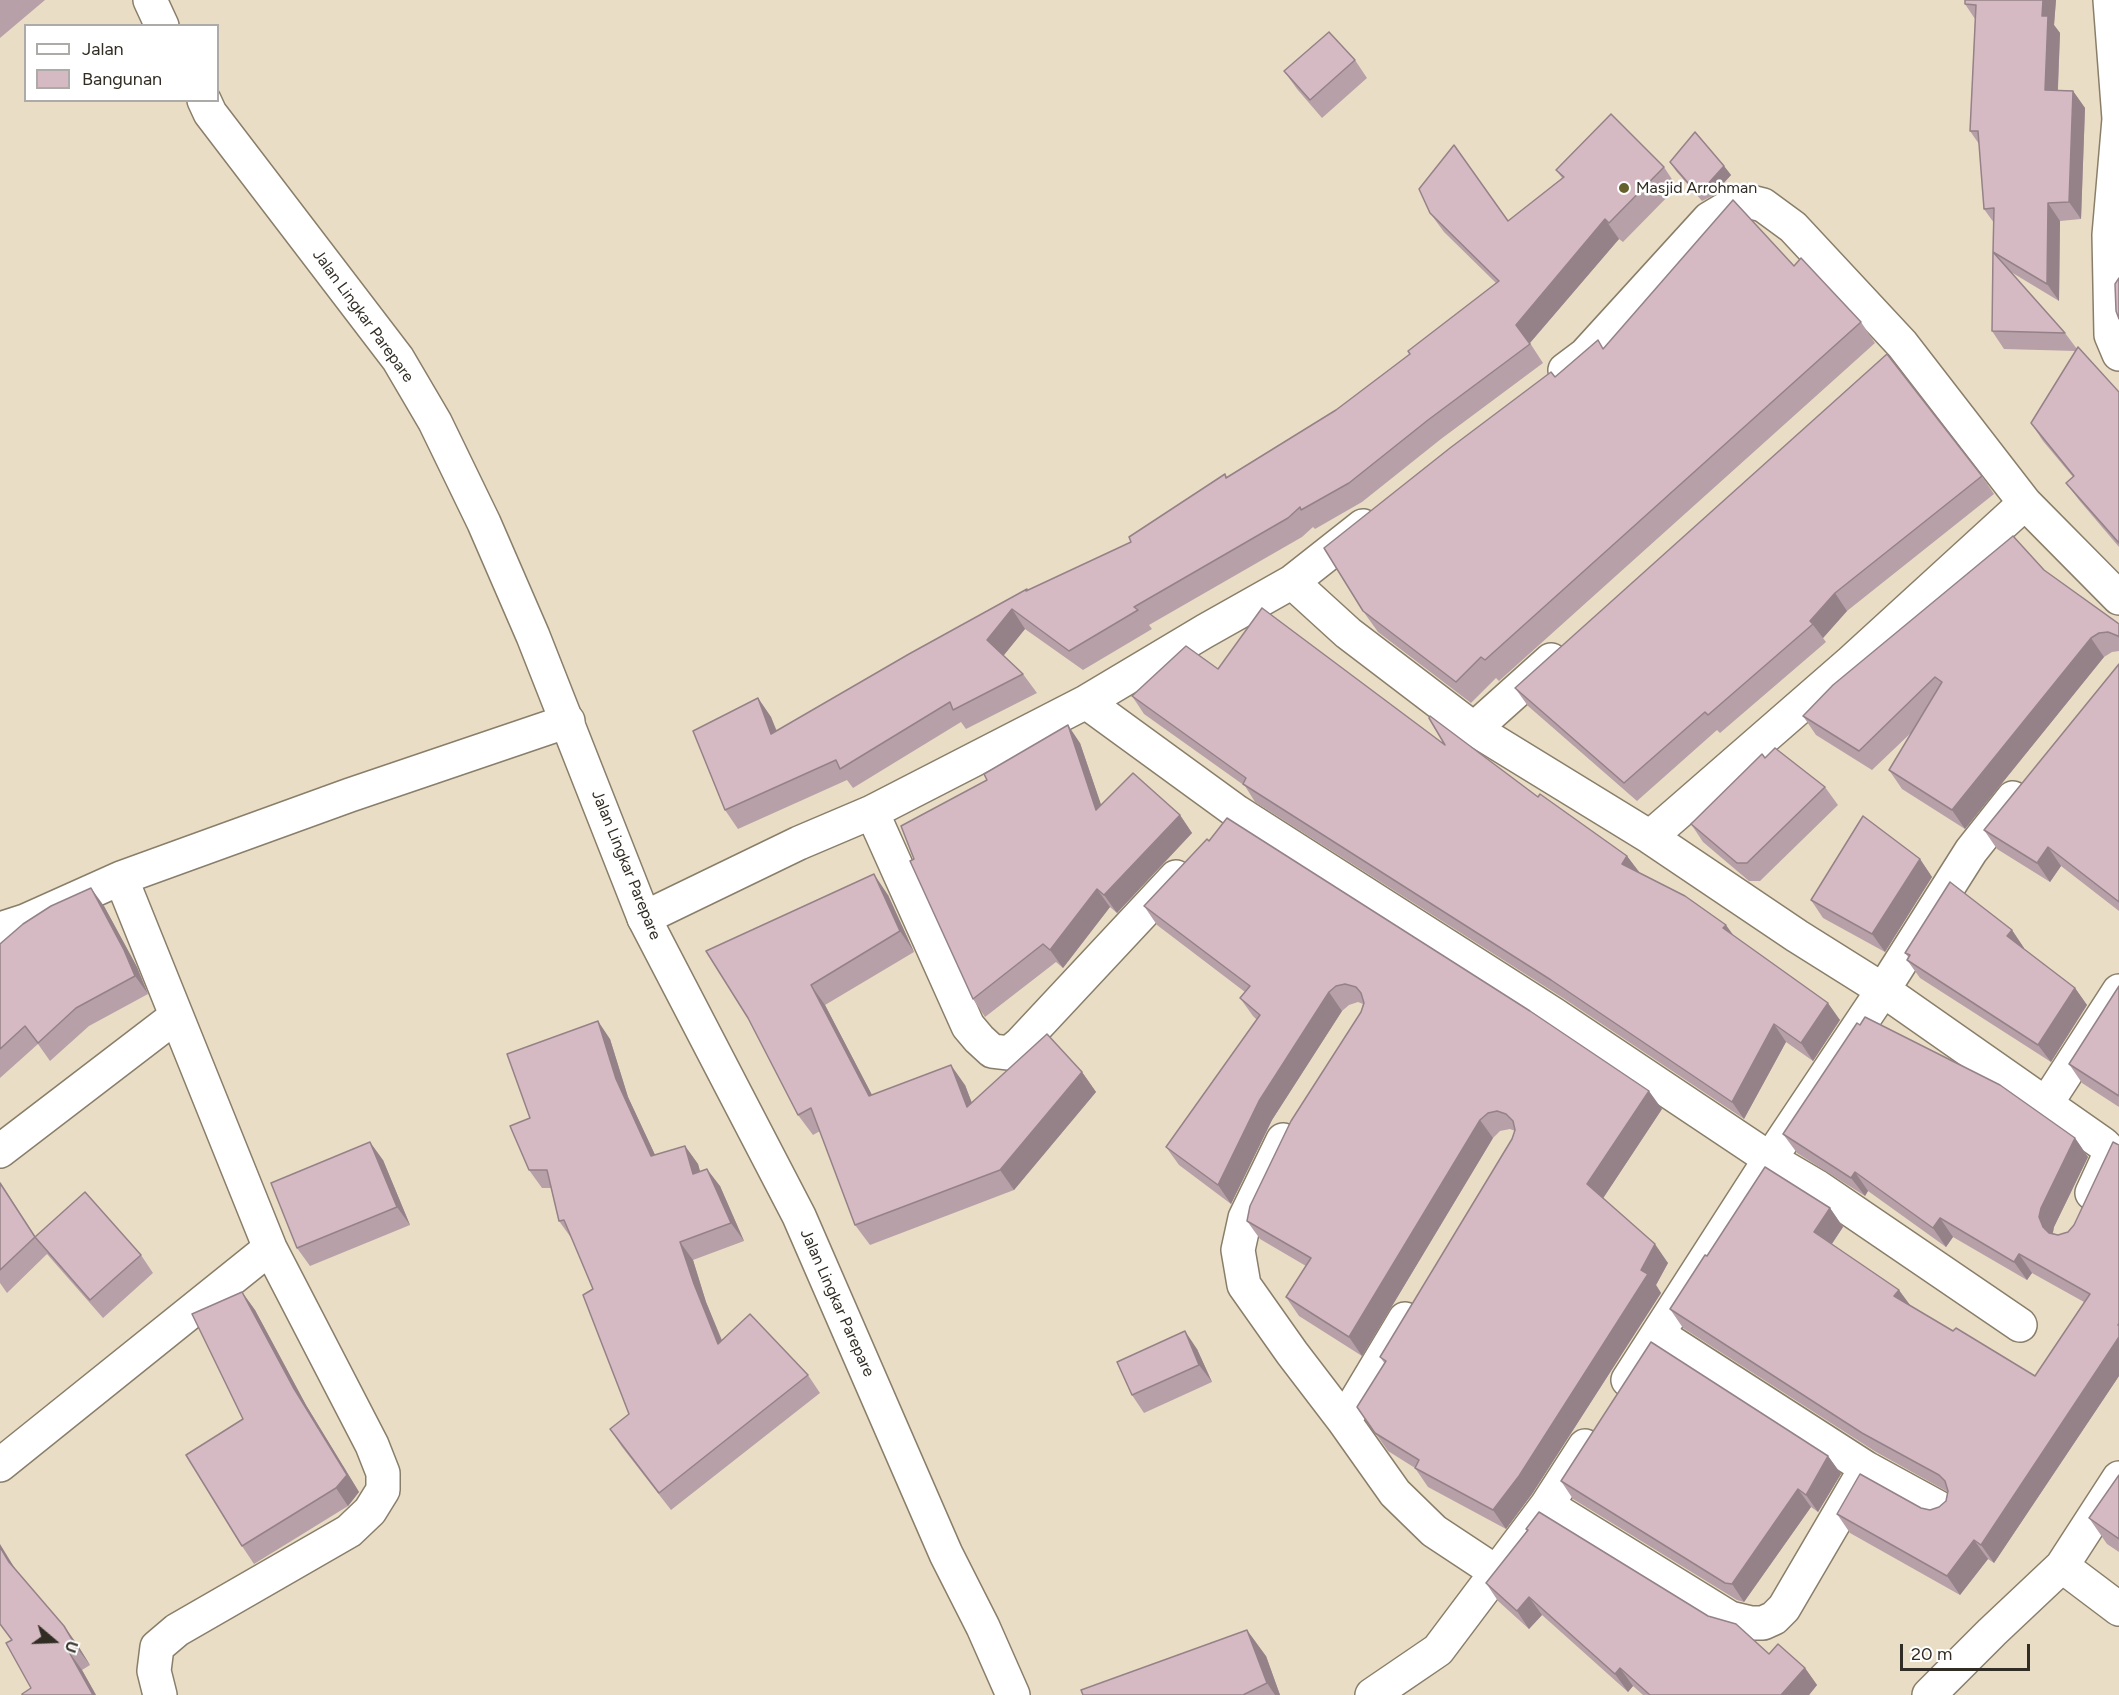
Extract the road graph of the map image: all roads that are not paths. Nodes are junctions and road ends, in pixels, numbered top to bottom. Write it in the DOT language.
graph roads {
  1 [pos="150,0"];
  2 [pos="2110,0"];
  3 [pos="161,24"];
  4 [pos="205,102"];
  5 [pos="1902,344"];
  6 [pos="2119,353"];
  7 [pos="1876,367"];
  8 [pos="1538,390"];
  9 [pos="2025,503"];
  10 [pos="1382,511"];
  11 [pos="1292,582"];
  12 [pos="2119,598"];
  13 [pos="1570,642"];
  14 [pos="1086,702"];
  15 [pos="568,721"];
  16 [pos="1474,729"];
  17 [pos="2029,779"];
  18 [pos="872,812"];
  19 [pos="1238,812"];
  20 [pos="1650,837"];
  21 [pos="121,878"];
  22 [pos="644,918"];
  23 [pos="0,929"];
  24 [pos="1883,990"];
  25 [pos="2119,992"];
  26 [pos="175,1017"];
  27 [pos="2046,1104"];
  28 [pos="1301,1110"];
  29 [pos="0,1152"];
  30 [pos="1770,1159"];
  31 [pos="2076,1224"];
  32 [pos="270,1248"];
  33 [pos="1423,1290"];
  34 [pos="2020,1325"];
  35 [pos="1658,1334"];
  36 [pos="1344,1421"];
  37 [pos="0,1465"];
  38 [pos="1866,1468"];
  39 [pos="2119,1478"];
  40 [pos="1547,1505"];
  41 [pos="1943,1510"];
  42 [pos="2062,1566"];
  43 [pos="1496,1572"];
  44 [pos="2119,1609"];
  45 [pos="160,1695"];
  46 [pos="1013,1695"];
  47 [pos="1372,1695"];
  48 [pos="1929,1695"];
  1 -- 3 [label="main road"];
  2 -- 6 [label="main road"];
  4 -- 15 [label="main road, Jalan Lingkar Parepare"];
  5 -- 7 [label="main road"];
  5 -- 8 [label="main road"];
  5 -- 9 [label="main road"];
  9 -- 12 [label="main road"];
  9 -- 20 [label="main road"];
  10 -- 11 [label="main road"];
  11 -- 14 [label="main road"];
  11 -- 16 [label="main road"];
  13 -- 16 [label="main road"];
  14 -- 18 [label="main road"];
  14 -- 19 [label="main road"];
  15 -- 21 [label="main road"];
  15 -- 22 [label="main road, Jalan Lingkar Parepare"];
  16 -- 20 [label="main road"];
  17 -- 24 [label="main road"];
  18 -- 19 [label="main road"];
  18 -- 22 [label="main road"];
  19 -- 30 [label="main road"];
  20 -- 24 [label="main road"];
  21 -- 23 [label="main road"];
  21 -- 26 [label="main road"];
  22 -- 46 [label="main road, Jalan Lingkar Parepare"];
  24 -- 27 [label="main road"];
  24 -- 30 [label="main road"];
  25 -- 27 [label="main road"];
  26 -- 29 [label="main road"];
  26 -- 32 [label="main road"];
  27 -- 31 [label="main road"];
  28 -- 36 [label="main road"];
  30 -- 34 [label="main road"];
  30 -- 35 [label="main road"];
  32 -- 37 [label="main road"];
  32 -- 45 [label="main road"];
  33 -- 36 [label="main road"];
  35 -- 38 [label="main road"];
  35 -- 40 [label="main road"];
  36 -- 43 [label="main road"];
  38 -- 40 [label="main road"];
  38 -- 41 [label="main road"];
  39 -- 42 [label="main road"];
  40 -- 43 [label="main road"];
  42 -- 44 [label="main road"];
  42 -- 48 [label="main road"];
  43 -- 47 [label="main road"];
}
